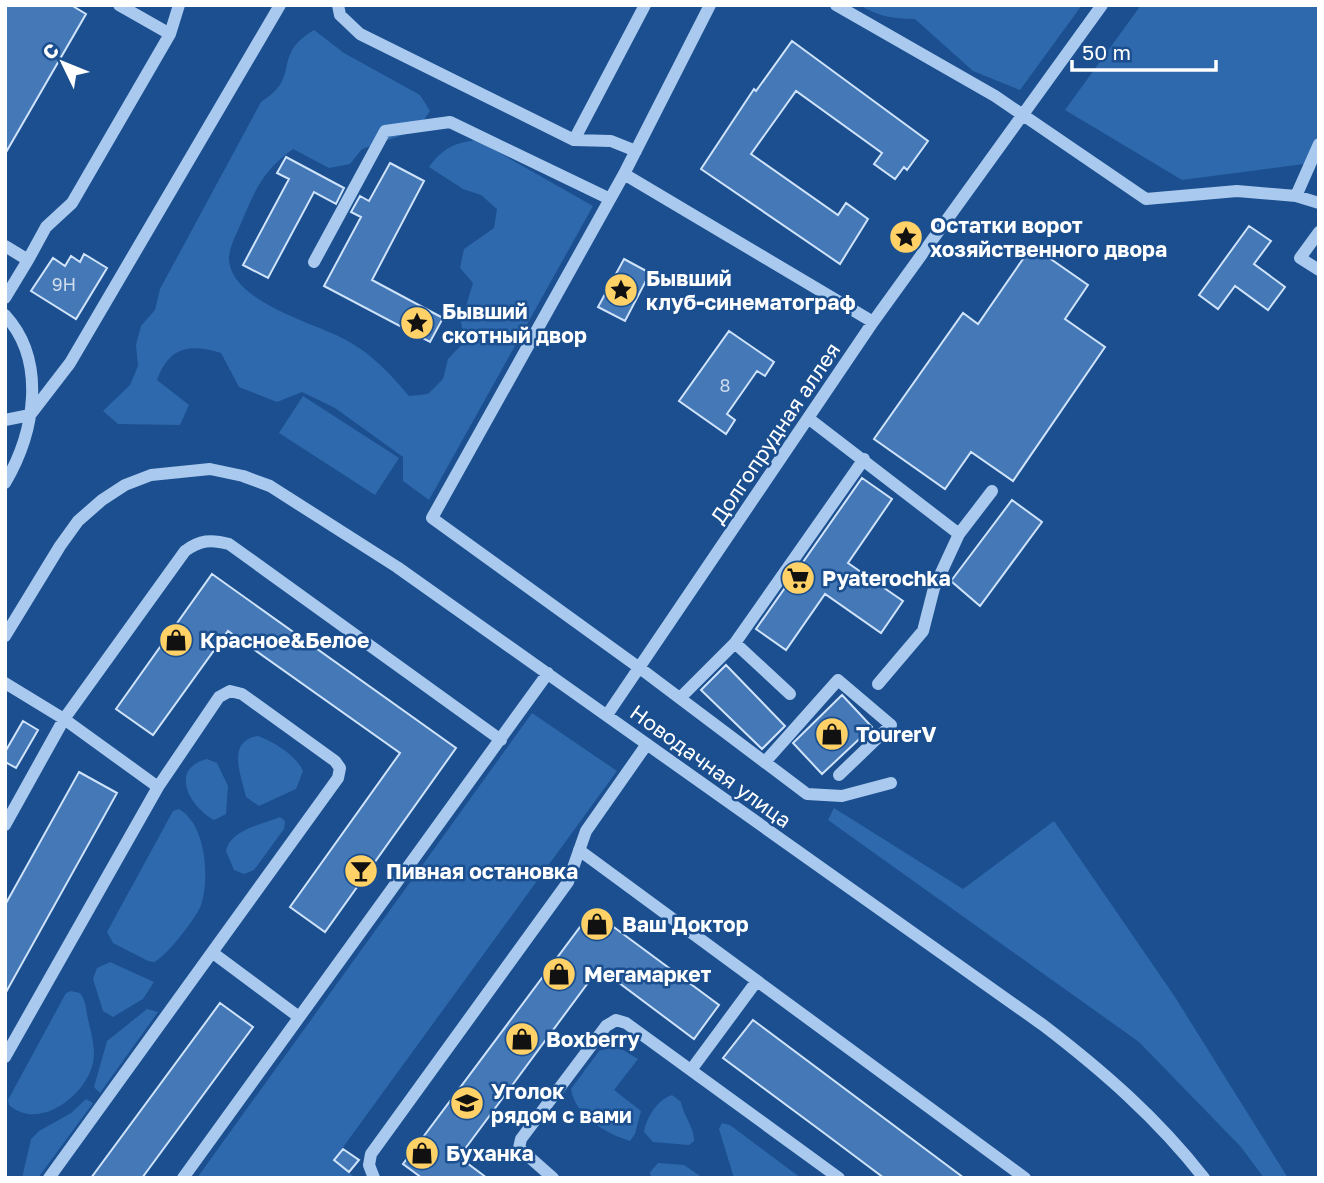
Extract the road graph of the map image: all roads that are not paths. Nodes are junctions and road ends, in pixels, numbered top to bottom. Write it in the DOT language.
graph roads {
  1 [pos="119,5"];
  2 [pos="179,5"];
  3 [pos="280,5"];
  4 [pos="338,5"];
  5 [pos="645,5"];
  6 [pos="710,5"];
  7 [pos="836,5"];
  8 [pos="1102,5"];
  9 [pos="170,34"];
  10 [pos="1021,114"];
  11 [pos="574,140"];
  12 [pos="1319,144"];
  13 [pos="636,151"];
  14 [pos="624,174"];
  15 [pos="1296,196"];
  16 [pos="610,199"];
  17 [pos="1319,203"];
  18 [pos="1319,232"];
  19 [pos="5,246"];
  20 [pos="28,260"];
  21 [pos="314,262"];
  22 [pos="1319,270"];
  23 [pos="5,298"];
  24 [pos="5,316"];
  25 [pos="873,322"];
  26 [pos="30,415"];
  27 [pos="808,418"];
  28 [pos="5,420"];
  29 [pos="864,459"];
  30 [pos="5,482"];
  31 [pos="992,491"];
  32 [pos="959,534"];
  33 [pos="5,636"];
  34 [pos="735,643"];
  35 [pos="641,669"];
  36 [pos="548,673"];
  37 [pos="5,683"];
  38 [pos="878,684"];
  39 [pos="790,694"];
  40 [pos="680,698"];
  41 [pos="607,715"];
  42 [pos="64,719"];
  43 [pos="500,740"];
  44 [pos="647,744"];
  45 [pos="765,762"];
  46 [pos="839,775"];
  47 [pos="891,783"];
  48 [pos="158,787"];
  49 [pos="5,824"];
  50 [pos="579,850"];
  51 [pos="213,953"];
  52 [pos="756,982"];
  53 [pos="299,1017"];
  54 [pos="5,1057"];
  55 [pos="691,1070"];
  56 [pos="49,1178"];
  57 [pos="183,1178"];
  58 [pos="374,1178"];
  59 [pos="553,1178"];
  60 [pos="839,1178"];
  61 [pos="1025,1178"];
  62 [pos="1204,1178"];
  1 -- 9 [label="street"];
  2 -- 9 [label="street"];
  3 -- 26 [label="street"];
  4 -- 11 [label="street"];
  5 -- 11 [label="street"];
  6 -- 13 [label="street"];
  7 -- 10 [label="street"];
  8 -- 10 [label="street, Долгопрудная аллея"];
  9 -- 20 [label="street"];
  10 -- 15 [label="street"];
  10 -- 25 [label="street, Долгопрудная аллея"];
  11 -- 13 [label="street"];
  12 -- 15 [label="street"];
  13 -- 14 [label="street"];
  14 -- 16 [label="street"];
  14 -- 25 [label="street"];
  15 -- 17 [label="street"];
  16 -- 21 [label="street"];
  16 -- 35 [label="street"];
  18 -- 22 [label="street"];
  19 -- 20 [label="street"];
  20 -- 23 [label="street"];
  24 -- 26 [label="street"];
  25 -- 27 [label="street, Долгопрудная аллея"];
  26 -- 28 [label="street"];
  26 -- 30 [label="street"];
  27 -- 29 [label="street"];
  27 -- 35 [label="street, Долгопрудная аллея"];
  29 -- 32 [label="street"];
  29 -- 34 [label="street"];
  31 -- 32 [label="street"];
  32 -- 38 [label="street"];
  33 -- 36 [label="street, Новодачная улица"];
  34 -- 39 [label="street"];
  34 -- 40 [label="street"];
  35 -- 40 [label="street"];
  35 -- 41 [label="street, Долгопрудная аллея"];
  36 -- 41 [label="street, Новодачная улица"];
  36 -- 43 [label="street"];
  37 -- 42 [label="street"];
  40 -- 45 [label="street"];
  41 -- 44 [label="street, Новодачная улица"];
  42 -- 43 [label="street"];
  42 -- 48 [label="street"];
  42 -- 49 [label="street"];
  43 -- 53 [label="street"];
  44 -- 50 [label="street"];
  44 -- 62 [label="street, Новодачная улица"];
  45 -- 46 [label="street"];
  45 -- 47 [label="street"];
  48 -- 51 [label="street"];
  48 -- 54 [label="street"];
  50 -- 52 [label="street"];
  50 -- 58 [label="street"];
  51 -- 53 [label="street"];
  51 -- 56 [label="street"];
  52 -- 55 [label="street"];
  52 -- 61 [label="street"];
  53 -- 57 [label="street"];
  55 -- 59 [label="street"];
  55 -- 60 [label="street"];
}
